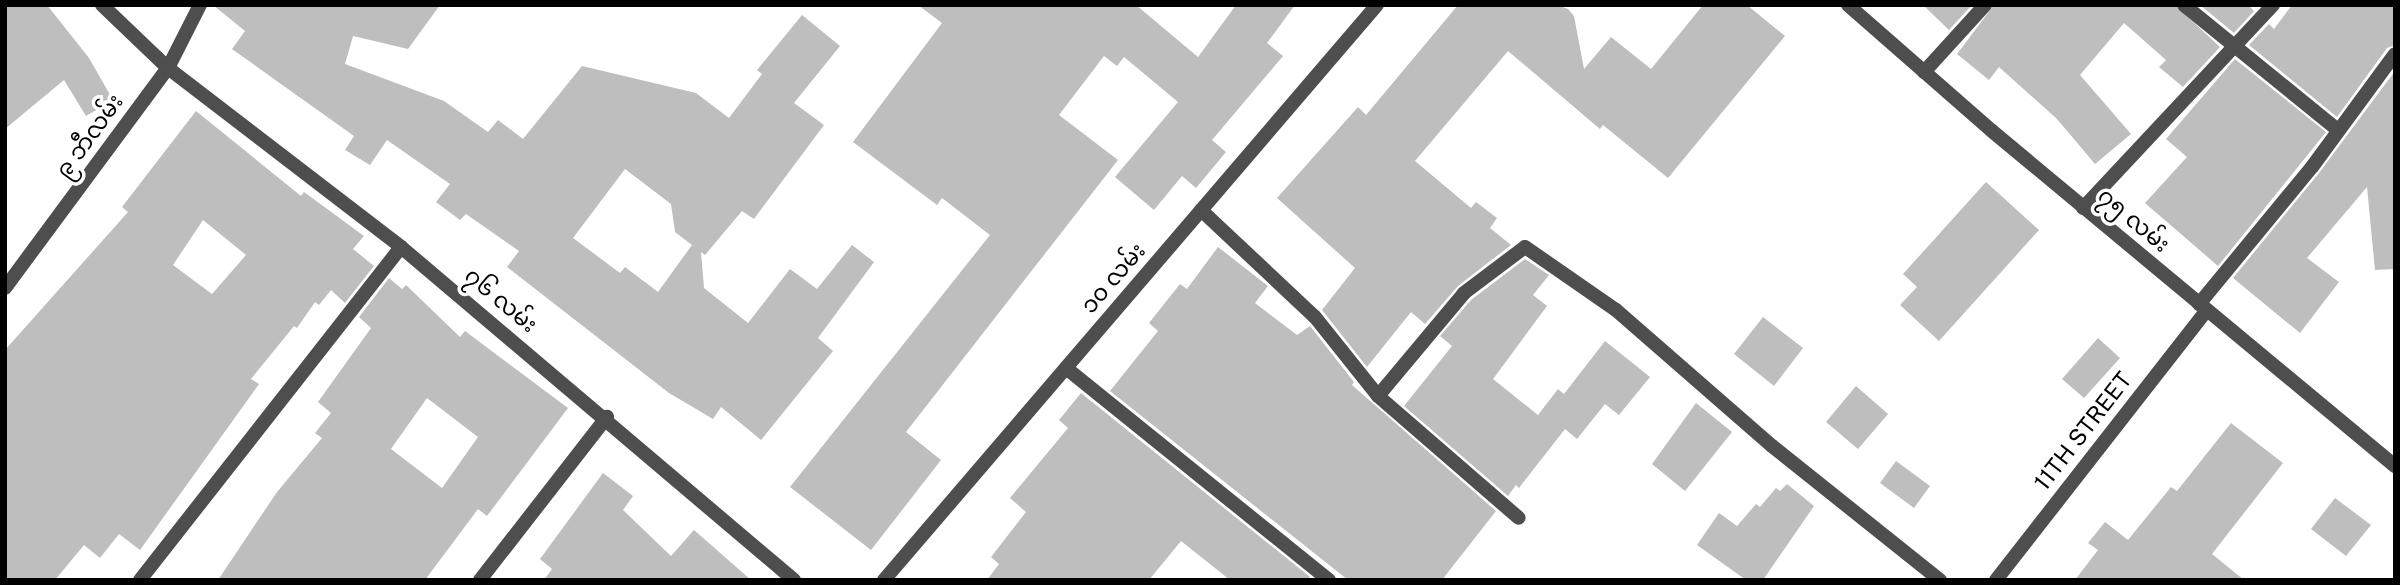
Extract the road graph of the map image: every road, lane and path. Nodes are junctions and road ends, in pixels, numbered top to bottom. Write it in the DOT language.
graph roads {
  1 [pos="102,5"];
  2 [pos="200,5"];
  3 [pos="1377,5"];
  4 [pos="1848,5"];
  5 [pos="1984,5"];
  6 [pos="2184,5"];
  7 [pos="2273,5"];
  8 [pos="2233,47"];
  9 [pos="2395,54"];
  10 [pos="168,68"];
  11 [pos="1924,72"];
  12 [pos="2338,130"];
  13 [pos="2084,208"];
  14 [pos="1201,209"];
  15 [pos="401,247"];
  16 [pos="5,288"];
  17 [pos="2203,307"];
  18 [pos="1066,368"];
  19 [pos="1378,396"];
  20 [pos="607,417"];
  21 [pos="2395,466"];
  22 [pos="1519,518"];
  23 [pos="140,580"];
  24 [pos="480,580"];
  25 [pos="794,580"];
  26 [pos="884,580"];
  27 [pos="1329,580"];
  28 [pos="1940,580"];
  29 [pos="1996,580"];
  1 -- 10 [label="street, ၇၆ လမ်း"];
  2 -- 10 [label="street, ၉ ဘီလမ်း"];
  3 -- 14 [label="street, ၁၀ လမ်း"];
  4 -- 11 [label="street, ၇၅ လမ်း"];
  5 -- 11 [label="street"];
  6 -- 8 [label="street"];
  7 -- 8 [label="street"];
  8 -- 12 [label="street"];
  8 -- 13 [label="street"];
  9 -- 12 [label="street, 11TH STREET"];
  10 -- 15 [label="street, ၇၆ လမ်း"];
  10 -- 16 [label="street, ၉ ဘီလမ်း"];
  11 -- 13 [label="street, ၇၅ လမ်း"];
  12 -- 17 [label="street, 11TH STREET"];
  13 -- 17 [label="street, ၇၅ လမ်း"];
  14 -- 18 [label="street, ၁၀ လမ်း"];
  14 -- 19 [label="street"];
  15 -- 20 [label="street, ၇၆ လမ်း"];
  15 -- 23 [label="street"];
  17 -- 21 [label="street, ၇၅ လမ်း"];
  17 -- 29 [label="street, 11TH STREET"];
  18 -- 26 [label="street, ၁၀ လမ်း"];
  18 -- 27 [label="street"];
  19 -- 22 [label="street"];
  19 -- 28 [label="street"];
  20 -- 24 [label="street"];
  20 -- 25 [label="street, ၇၆ လမ်း"];
}
